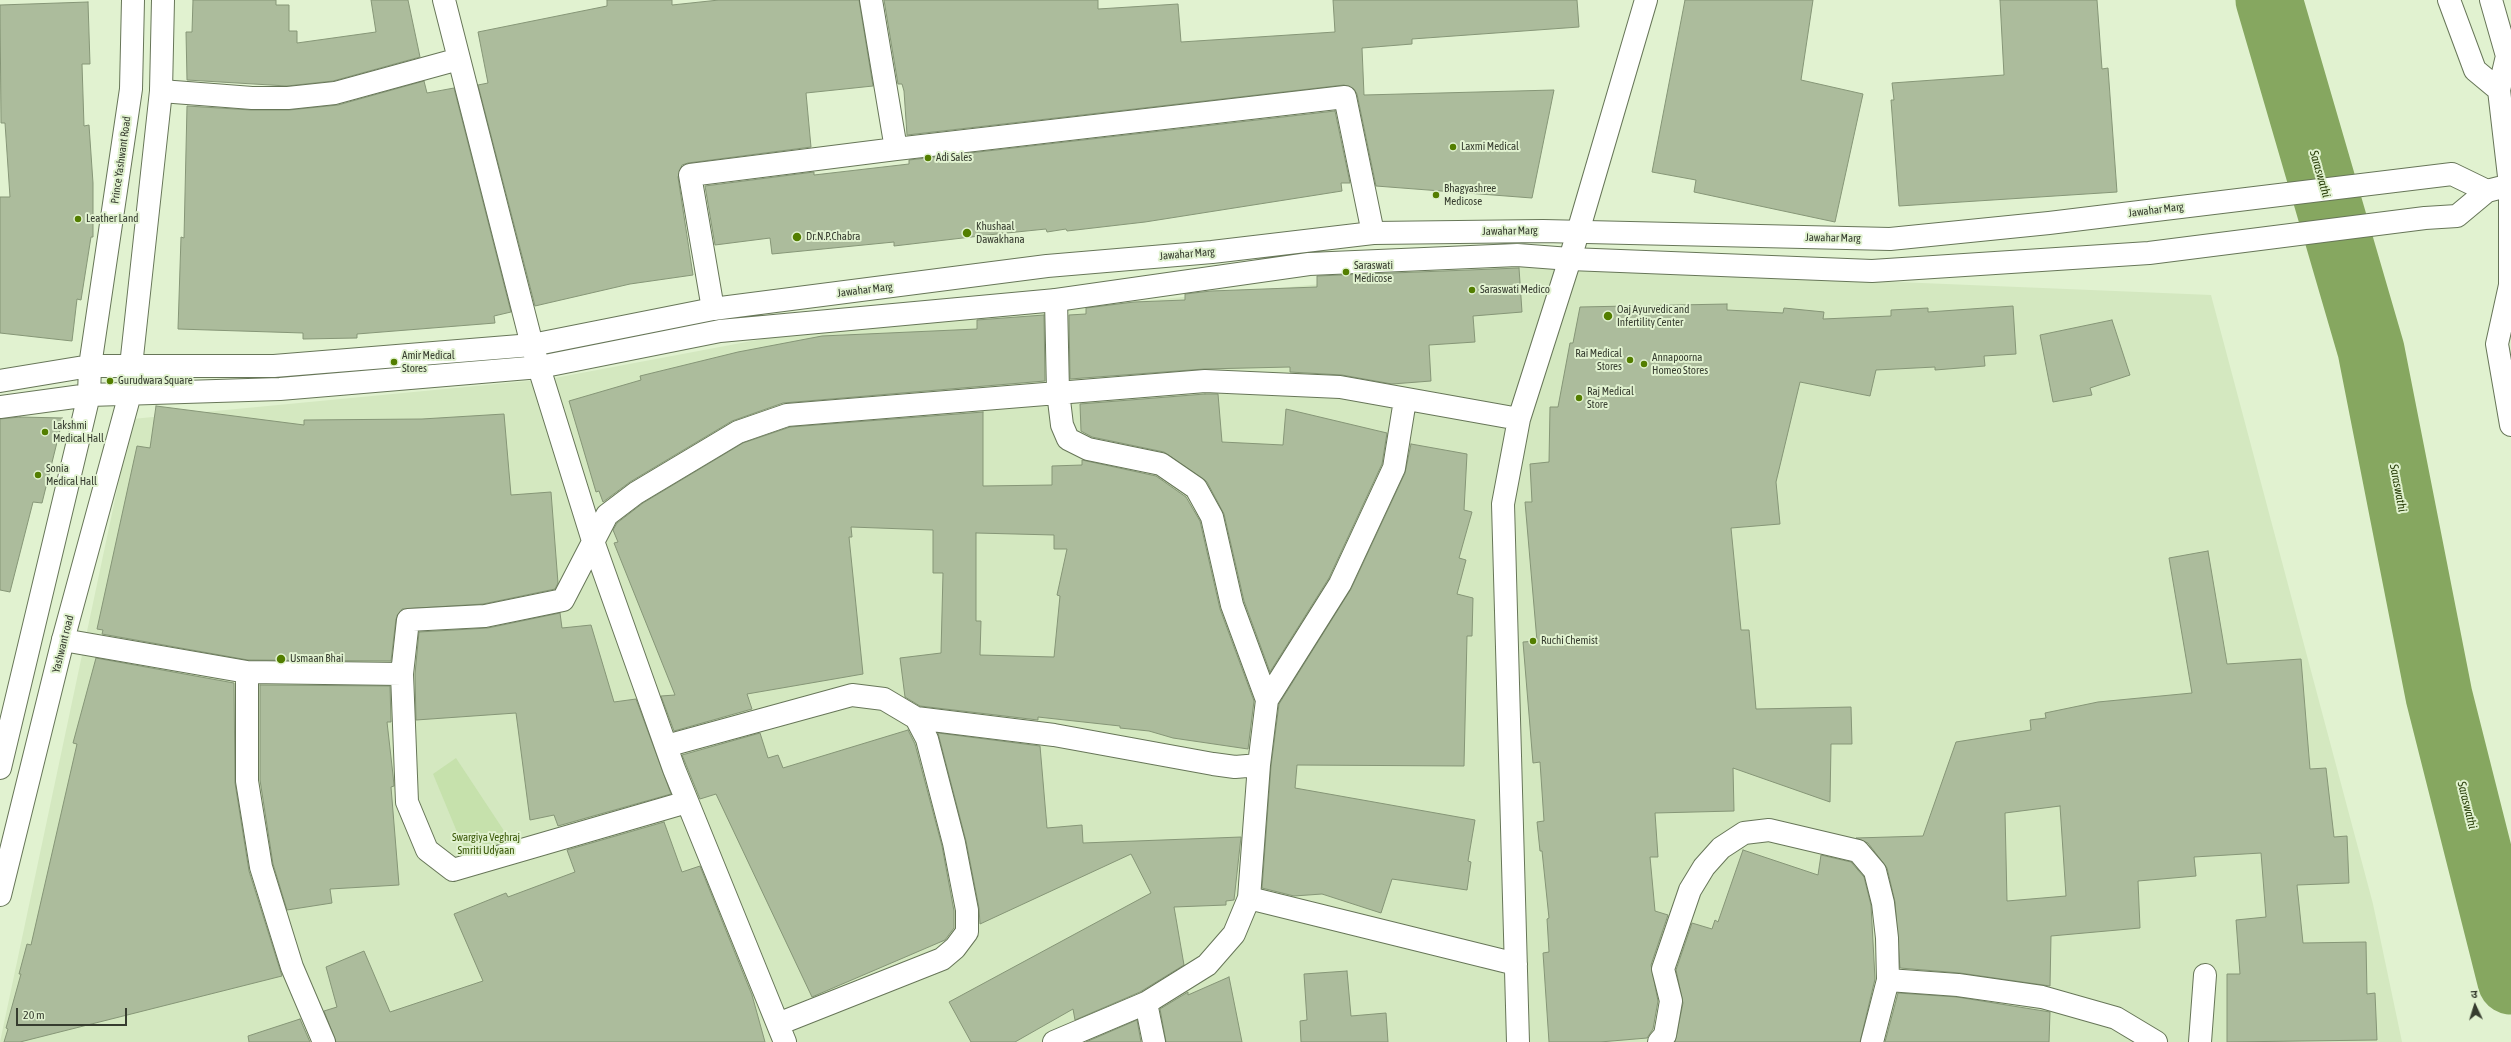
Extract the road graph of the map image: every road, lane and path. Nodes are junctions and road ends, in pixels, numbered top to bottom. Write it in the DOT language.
graph roads {
  1 [pos="134,0"];
  2 [pos="163,0"];
  3 [pos="444,0"];
  4 [pos="871,0"];
  5 [pos="1646,0"];
  6 [pos="2449,0"];
  7 [pos="2491,0"];
  8 [pos="459,59"];
  9 [pos="2499,90"];
  10 [pos="161,91"];
  11 [pos="896,149"];
  12 [pos="2510,185"];
  13 [pos="2487,191"];
  14 [pos="1579,231"];
  15 [pos="1373,233"];
  16 [pos="1570,260"];
  17 [pos="2511,285"];
  18 [pos="1056,300"];
  19 [pos="713,309"];
  20 [pos="532,345"];
  21 [pos="90,366"];
  22 [pos="130,366"];
  23 [pos="540,367"];
  24 [pos="0,381"];
  25 [pos="1058,392"];
  26 [pos="130,394"];
  27 [pos="89,395"];
  28 [pos="1405,400"];
  29 [pos="0,407"];
  30 [pos="1519,419"];
  31 [pos="2511,425"];
  32 [pos="594,544"];
  33 [pos="63,640"];
  34 [pos="247,672"];
  35 [pos="402,674"];
  36 [pos="1267,700"];
  37 [pos="916,718"];
  38 [pos="666,746"];
  39 [pos="1259,765"];
  40 [pos="0,768"];
  41 [pos="687,802"];
  42 [pos="0,895"];
  43 [pos="1249,898"];
  44 [pos="1516,964"];
  45 [pos="2204,975"];
  46 [pos="1888,980"];
  47 [pos="1146,1003"];
  48 [pos="782,1033"];
  49 [pos="324,1042"];
  50 [pos="1054,1042"];
  51 [pos="1154,1042"];
  52 [pos="1518,1042"];
  53 [pos="1659,1042"];
  54 [pos="1872,1042"];
  55 [pos="2156,1042"];
  56 [pos="2200,1042"];
  1 -- 21 [label="street, Prince Yashwant Road"];
  2 -- 10 [label="street"];
  3 -- 8 [label="street"];
  4 -- 11 [label="street"];
  5 -- 14 [label="street"];
  6 -- 9 [label="street"];
  7 -- 9 [label="street"];
  8 -- 10 [label="street"];
  8 -- 20 [label="street"];
  9 -- 12 [label="street"];
  10 -- 22 [label="street"];
  11 -- 15 [label="street"];
  11 -- 19 [label="street"];
  12 -- 13 [label="street"];
  12 -- 17 [label="street"];
  13 -- 14 [label="street, Jawahar Marg"];
  13 -- 16 [label="street"];
  14 -- 15 [label="street, Jawahar Marg"];
  14 -- 16 [label="street"];
  15 -- 19 [label="street, Jawahar Marg"];
  16 -- 18 [label="street"];
  16 -- 30 [label="street"];
  17 -- 31 [label="street"];
  18 -- 23 [label="street"];
  18 -- 25 [label="street"];
  19 -- 20 [label="street, Jawahar Marg"];
  20 -- 22 [label="street, Jawahar Marg"];
  20 -- 23 [label="street"];
  21 -- 22 [label="street, Jawahar Marg"];
  21 -- 24 [label="street, Jawahar Marg"];
  21 -- 27 [label="street, Prince Yashwant Road"];
  22 -- 26 [label="street, Yashwant road"];
  23 -- 26 [label="street"];
  23 -- 32 [label="street"];
  25 -- 28 [label="street"];
  25 -- 32 [label="street"];
  25 -- 36 [label="street"];
  26 -- 27 [label="street"];
  26 -- 33 [label="street, Yashwant road"];
  27 -- 29 [label="street"];
  27 -- 40 [label="street, Prince Yashwant Road"];
  28 -- 30 [label="street"];
  28 -- 36 [label="street"];
  30 -- 44 [label="street"];
  32 -- 35 [label="street"];
  32 -- 38 [label="street"];
  33 -- 34 [label="street"];
  33 -- 42 [label="street, Yashwant road"];
  34 -- 35 [label="street"];
  34 -- 49 [label="street"];
  35 -- 41 [label="street"];
  36 -- 39 [label="street"];
  37 -- 38 [label="street"];
  37 -- 39 [label="street"];
  37 -- 48 [label="street"];
  38 -- 41 [label="street"];
  39 -- 43 [label="street"];
  41 -- 48 [label="street"];
  43 -- 44 [label="street"];
  43 -- 47 [label="street"];
  44 -- 52 [label="street"];
  45 -- 56 [label="street"];
  46 -- 53 [label="street"];
  46 -- 54 [label="street"];
  46 -- 55 [label="street"];
  47 -- 50 [label="street"];
  47 -- 51 [label="street"];
}
